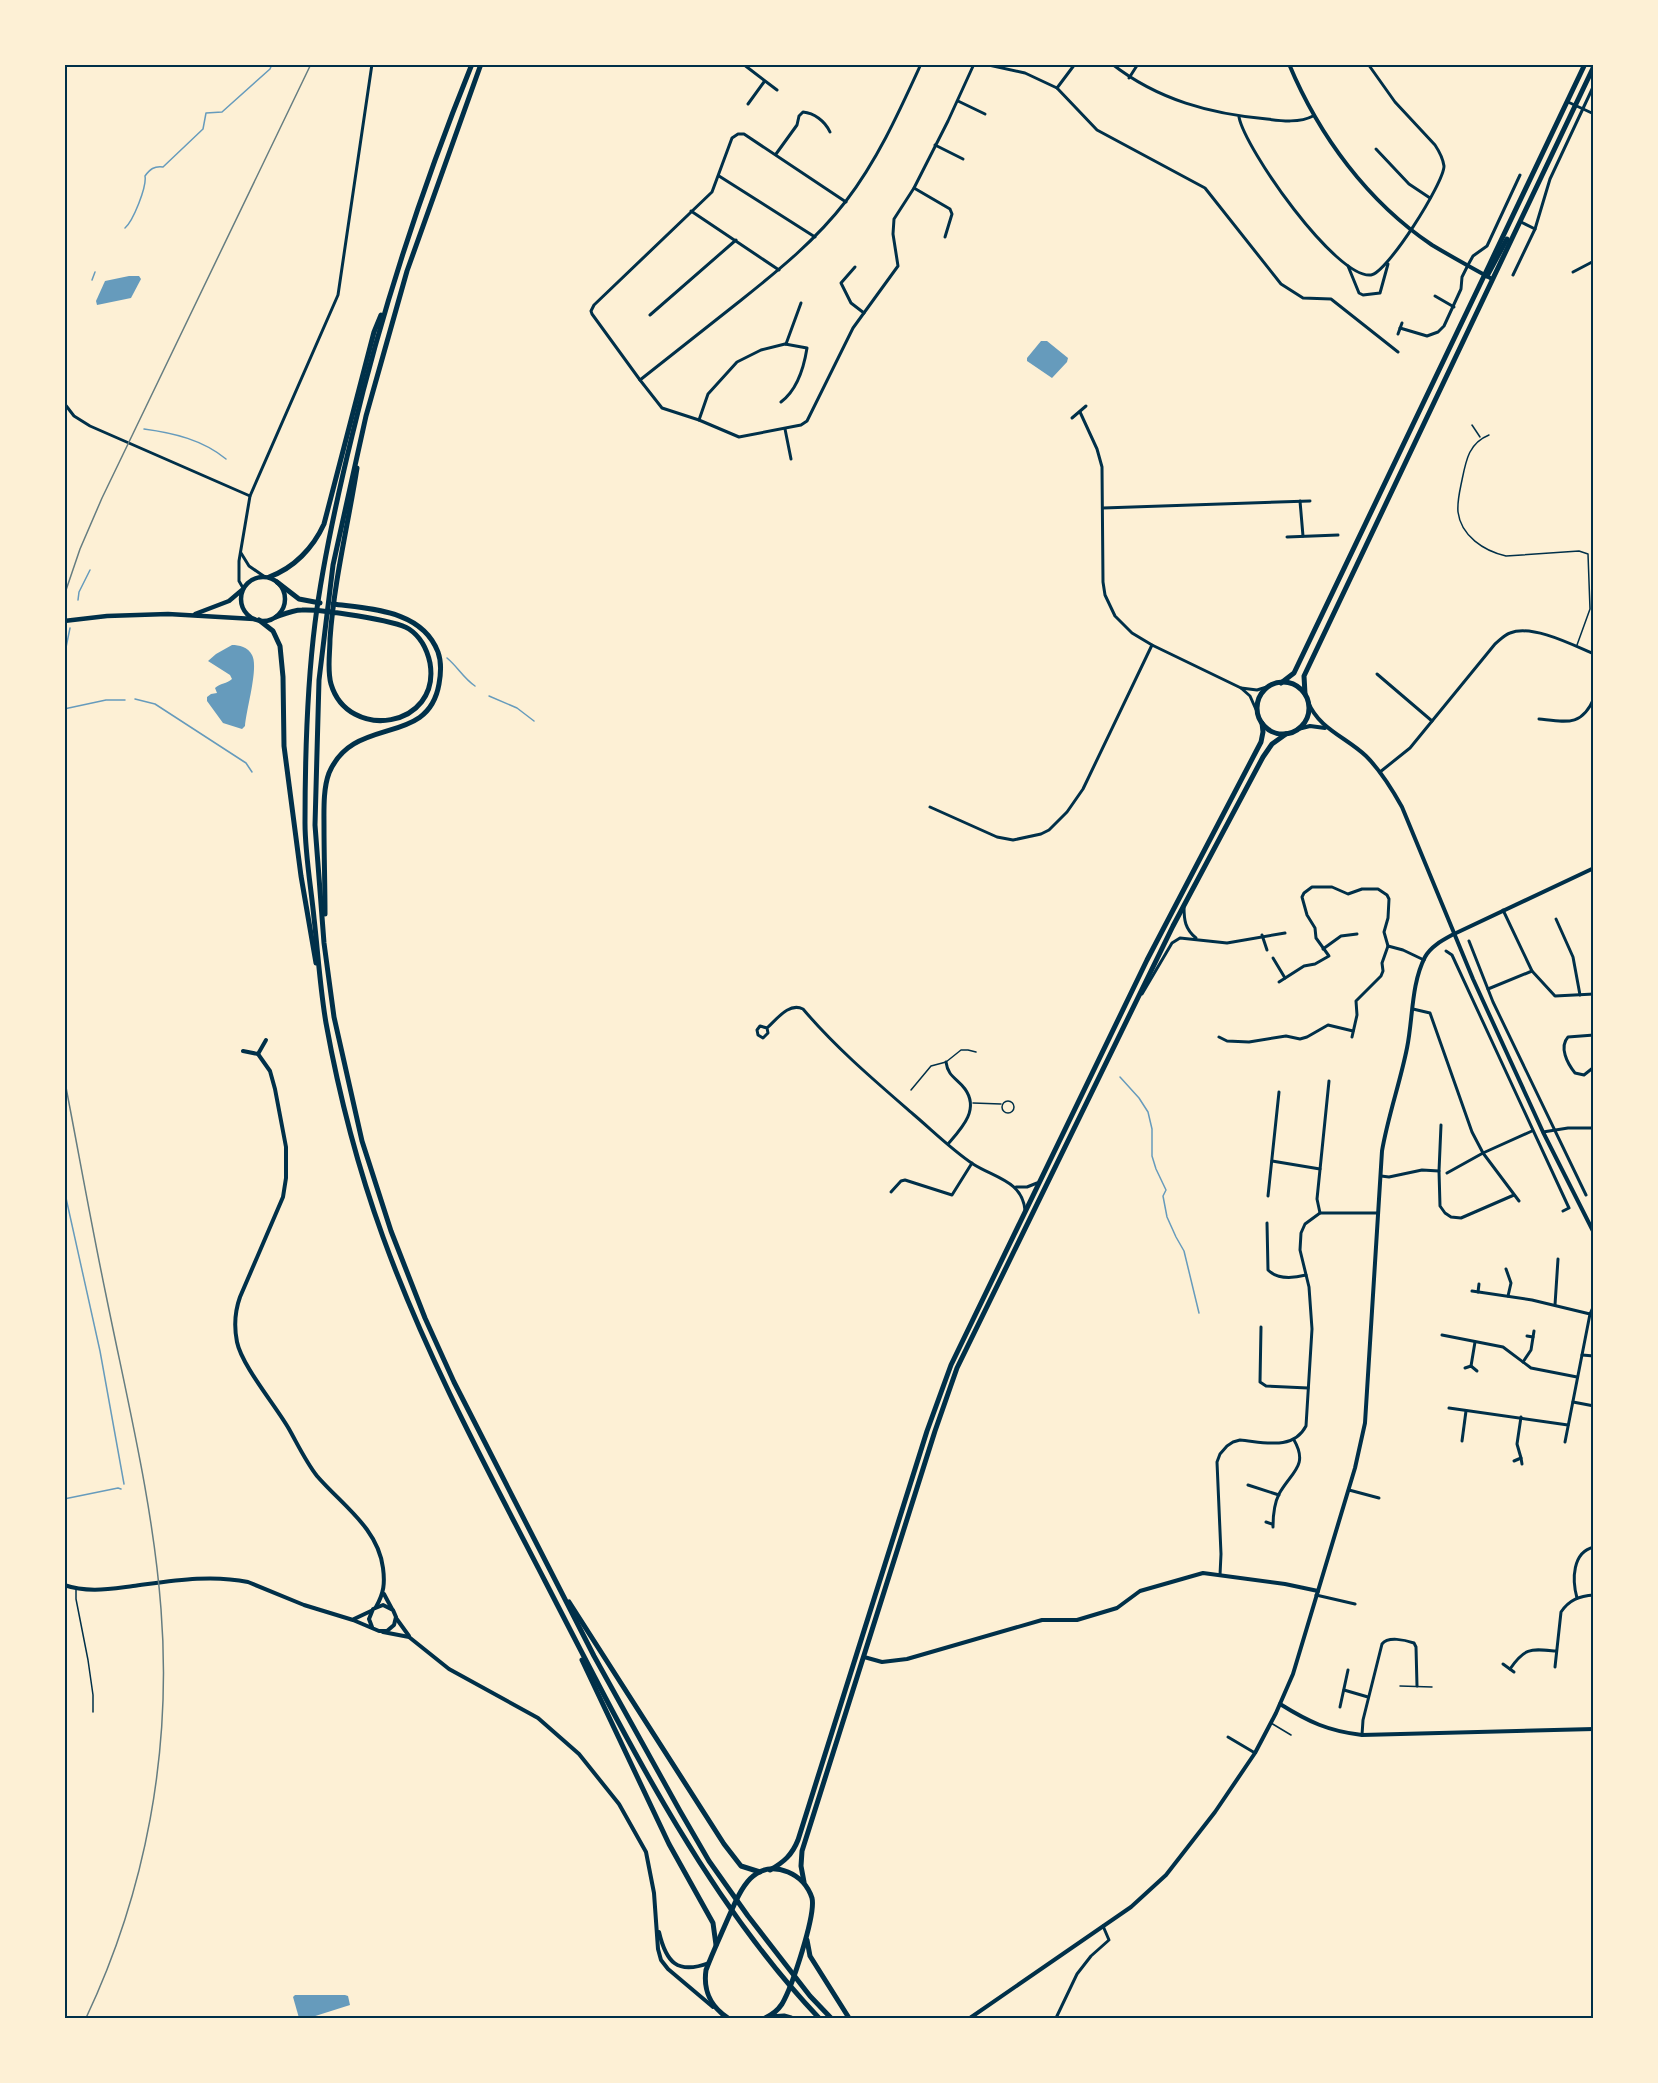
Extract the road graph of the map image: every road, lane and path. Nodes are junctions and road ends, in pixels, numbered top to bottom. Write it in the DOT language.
graph roads {
  1 [pos="372,64"];
  2 [pos="472,64"];
  3 [pos="481,64"];
  4 [pos="743,64"];
  5 [pos="921,64"];
  6 [pos="974,64"];
  7 [pos="984,64"];
  8 [pos="1075,64"];
  9 [pos="1112,64"];
  10 [pos="1138,64"];
  11 [pos="1289,64"];
  12 [pos="1368,64"];
  13 [pos="1585,64"];
  14 [pos="1593,66"];
  15 [pos="1130,78"];
  16 [pos="764,82"];
  17 [pos="1593,85"];
  18 [pos="1057,88"];
  19 [pos="777,90"];
  20 [pos="958,101"];
  21 [pos="1568,101"];
  22 [pos="748,104"];
  23 [pos="1575,105"];
  24 [pos="1582,109"];
  25 [pos="986,114"];
  26 [pos="1593,114"];
  27 [pos="1313,116"];
  28 [pos="1239,117"];
  29 [pos="830,132"];
  30 [pos="935,145"];
  31 [pos="1376,150"];
  32 [pos="776,154"];
  33 [pos="963,160"];
  34 [pos="1520,175"];
  35 [pos="719,176"];
  36 [pos="914,188"];
  37 [pos="1430,198"];
  38 [pos="846,202"];
  39 [pos="690,210"];
  40 [pos="1518,224"];
  41 [pos="1411,229"];
  42 [pos="1535,229"];
  43 [pos="944,234"];
  44 [pos="815,237"];
  45 [pos="736,240"];
  46 [pos="1593,261"];
  47 [pos="1388,262"];
  48 [pos="1348,265"];
  49 [pos="1468,266"];
  50 [pos="855,267"];
  51 [pos="779,270"];
  52 [pos="1573,272"];
  53 [pos="1513,275"];
  54 [pos="1488,276"];
  55 [pos="394,283"];
  56 [pos="1435,296"];
  57 [pos="801,303"];
  58 [pos="1454,307"];
  59 [pos="864,313"];
  60 [pos="650,315"];
  61 [pos="1402,323"];
  62 [pos="1400,328"];
  63 [pos="1398,334"];
  64 [pos="786,344"];
  65 [pos="1393,354"];
  66 [pos="640,380"];
  67 [pos="781,402"];
  68 [pos="64,403"];
  69 [pos="1086,406"];
  70 [pos="1080,412"];
  71 [pos="1072,418"];
  72 [pos="699,420"];
  73 [pos="1472,425"];
  74 [pos="784,429"];
  75 [pos="1489,435"];
  76 [pos="1480,438"];
  77 [pos="791,459"];
  78 [pos="250,496"];
  79 [pos="1300,501"];
  80 [pos="1310,501"];
  81 [pos="1104,508"];
  82 [pos="1338,535"];
  83 [pos="1303,536"];
  84 [pos="1287,537"];
  85 [pos="241,553"];
  86 [pos="267,577"];
  87 [pos="278,582"];
  88 [pos="243,589"];
  89 [pos="195,614"];
  90 [pos="276,616"];
  91 [pos="257,620"];
  92 [pos="64,621"];
  93 [pos="328,626"];
  94 [pos="1152,645"];
  95 [pos="1576,646"];
  96 [pos="1593,654"];
  97 [pos="1377,674"];
  98 [pos="1281,683"];
  99 [pos="1270,686"];
  100 [pos="1241,688"];
  101 [pos="1305,694"];
  102 [pos="1593,698"];
  103 [pos="1308,702"];
  104 [pos="1258,714"];
  105 [pos="1539,719"];
  106 [pos="1432,721"];
  107 [pos="1262,723"];
  108 [pos="1329,728"];
  109 [pos="1298,729"];
  110 [pos="1286,734"];
  111 [pos="1380,772"];
  112 [pos="930,807"];
  113 [pos="1593,868"];
  114 [pos="1184,905"];
  115 [pos="1503,910"];
  116 [pos="1556,919"];
  117 [pos="1285,933"];
  118 [pos="1357,934"];
  119 [pos="1454,934"];
  120 [pos="1262,935"];
  121 [pos="1197,939"];
  122 [pos="1388,946"];
  123 [pos="1466,947"];
  124 [pos="1323,949"];
  125 [pos="1267,950"];
  126 [pos="1446,951"];
  127 [pos="1335,952"];
  128 [pos="1329,956"];
  129 [pos="326,957"];
  130 [pos="1274,958"];
  131 [pos="1424,960"];
  132 [pos="1532,971"];
  133 [pos="1285,978"];
  134 [pos="1279,982"];
  135 [pos="1488,989"];
  136 [pos="1593,994"];
  137 [pos="1580,995"];
  138 [pos="1413,1009"];
  139 [pos="326,1020"];
  140 [pos="1126,1020"];
  141 [pos="767,1028"];
  142 [pos="1353,1031"];
  143 [pos="1593,1035"];
  144 [pos="1220,1037"];
  145 [pos="1352,1037"];
  146 [pos="1276,1039"];
  147 [pos="266,1040"];
  148 [pos="1277,1045"];
  149 [pos="1505,1049"];
  150 [pos="243,1051"];
  151 [pos="976,1052"];
  152 [pos="1496,1052"];
  153 [pos="258,1054"];
  154 [pos="946,1062"];
  155 [pos="1593,1067"];
  156 [pos="1329,1081"];
  157 [pos="911,1090"];
  158 [pos="1279,1092"];
  159 [pos="970,1104"];
  160 [pos="1002,1104"];
  161 [pos="1441,1125"];
  162 [pos="1593,1128"];
  163 [pos="1554,1129"];
  164 [pos="1532,1131"];
  165 [pos="1544,1132"];
  166 [pos="948,1144"];
  167 [pos="1483,1153"];
  168 [pos="1271,1161"];
  169 [pos="972,1163"];
  170 [pos="1320,1169"];
  171 [pos="1439,1171"];
  172 [pos="1447,1173"];
  173 [pos="1379,1176"];
  174 [pos="1040,1181"];
  175 [pos="1016,1187"];
  176 [pos="891,1192"];
  177 [pos="1580,1194"];
  178 [pos="1514,1195"];
  179 [pos="1268,1196"];
  180 [pos="1519,1201"];
  181 [pos="1025,1210"];
  182 [pos="1563,1211"];
  183 [pos="1320,1213"];
  184 [pos="1378,1213"];
  185 [pos="1267,1223"];
  186 [pos="1593,1233"];
  187 [pos="1558,1258"];
  188 [pos="1506,1269"];
  189 [pos="1306,1275"];
  190 [pos="1479,1284"];
  191 [pos="1472,1291"];
  192 [pos="1478,1292"];
  193 [pos="1508,1296"];
  194 [pos="1555,1305"];
  195 [pos="1593,1305"];
  196 [pos="1590,1314"];
  197 [pos="1261,1327"];
  198 [pos="1448,1330"];
  199 [pos="1534,1331"];
  200 [pos="1527,1336"];
  201 [pos="1533,1337"];
  202 [pos="1475,1342"];
  203 [pos="1582,1354"];
  204 [pos="1593,1356"];
  205 [pos="1523,1362"];
  206 [pos="1471,1366"];
  207 [pos="1465,1368"];
  208 [pos="1477,1371"];
  209 [pos="1577,1377"];
  210 [pos="1308,1388"];
  211 [pos="1573,1402"];
  212 [pos="1593,1406"];
  213 [pos="1449,1408"];
  214 [pos="1466,1411"];
  215 [pos="1521,1417"];
  216 [pos="1568,1425"];
  217 [pos="1294,1440"];
  218 [pos="1462,1441"];
  219 [pos="1565,1442"];
  220 [pos="1521,1458"];
  221 [pos="1514,1461"];
  222 [pos="1522,1464"];
  223 [pos="1248,1485"];
  224 [pos="1348,1489"];
  225 [pos="1279,1495"];
  226 [pos="1379,1498"];
  227 [pos="1266,1522"];
  228 [pos="1593,1546"];
  229 [pos="545,1562"];
  230 [pos="1220,1575"];
  231 [pos="64,1585"];
  232 [pos="76,1589"];
  233 [pos="1317,1593"];
  234 [pos="383,1594"];
  235 [pos="1593,1595"];
  236 [pos="1577,1598"];
  237 [pos="557,1604"];
  238 [pos="1355,1604"];
  239 [pos="376,1607"];
  240 [pos="393,1610"];
  241 [pos="371,1611"];
  242 [pos="396,1617"];
  243 [pos="353,1620"];
  244 [pos="372,1627"];
  245 [pos="383,1632"];
  246 [pos="409,1636"];
  247 [pos="1557,1652"];
  248 [pos="864,1657"];
  249 [pos="1503,1664"];
  250 [pos="1556,1664"];
  251 [pos="1510,1669"];
  252 [pos="1348,1670"];
  253 [pos="1514,1672"];
  254 [pos="1400,1686"];
  255 [pos="1417,1686"];
  256 [pos="1432,1687"];
  257 [pos="1344,1690"];
  258 [pos="1368,1697"];
  259 [pos="1280,1704"];
  260 [pos="1340,1707"];
  261 [pos="93,1712"];
  262 [pos="1271,1723"];
  263 [pos="1593,1729"];
  264 [pos="1291,1735"];
  265 [pos="1362,1735"];
  266 [pos="1228,1737"];
  267 [pos="1255,1753"];
  268 [pos="770,1870"];
  269 [pos="760,1872"];
  270 [pos="804,1882"];
  271 [pos="657,1922"];
  272 [pos="1102,1926"];
  273 [pos="807,1935"];
  274 [pos="716,1945"];
  275 [pos="709,1963"];
  276 [pos="719,2013"];
  277 [pos="767,2018"];
  278 [pos="728,2019"];
  279 [pos="791,2019"];
  280 [pos="819,2019"];
  281 [pos="831,2019"];
  282 [pos="849,2019"];
  283 [pos="970,2019"];
  284 [pos="1056,2019"];
  1 -- 78 [label="street"];
  2 -- 55 [label="highway"];
  3 -- 93 [label="highway"];
  4 -- 16 [label="street"];
  5 -- 38 [label="street"];
  6 -- 20 [label="street"];
  7 -- 18 [label="street"];
  8 -- 18 [label="street"];
  9 -- 15 [label="street"];
  10 -- 15 [label="street"];
  11 -- 27 [label="street"];
  12 -- 37 [label="street"];
  13 -- 21 [label="highway"];
  14 -- 23 [label="highway"];
  15 -- 28 [label="street"];
  16 -- 19 [label="street"];
  16 -- 22 [label="street"];
  17 -- 24 [label="street"];
  18 -- 65 [label="street"];
  20 -- 25 [label="street"];
  20 -- 30 [label="street"];
  21 -- 23 [label="street"];
  21 -- 54 [label="highway"];
  23 -- 24 [label="street"];
  23 -- 40 [label="highway"];
  24 -- 26 [label="street"];
  24 -- 42 [label="street"];
  27 -- 28 [label="street"];
  27 -- 41 [label="street"];
  28 -- 48 [label="street"];
  29 -- 32 [label="street"];
  30 -- 33 [label="street"];
  30 -- 36 [label="street"];
  31 -- 37 [label="street"];
  32 -- 35 [label="street"];
  32 -- 38 [label="street"];
  34 -- 49 [label="street"];
  35 -- 39 [label="street"];
  35 -- 44 [label="street"];
  36 -- 43 [label="street"];
  36 -- 59 [label="street"];
  37 -- 41 [label="street"];
  38 -- 44 [label="street"];
  39 -- 45 [label="street"];
  39 -- 66 [label="street"];
  40 -- 42 [label="street"];
  40 -- 54 [label="highway"];
  41 -- 47 [label="street"];
  41 -- 49 [label="street"];
  42 -- 53 [label="street"];
  44 -- 51 [label="street"];
  45 -- 51 [label="street"];
  45 -- 60 [label="street"];
  46 -- 52 [label="street"];
  47 -- 48 [label="street"];
  47 -- 48 [label="street"];
  49 -- 54 [label="street"];
  49 -- 58 [label="street"];
  50 -- 59 [label="street"];
  51 -- 66 [label="street"];
  54 -- 98 [label="highway"];
  54 -- 101 [label="highway"];
  55 -- 86 [label="highway"];
  55 -- 139 [label="highway"];
  56 -- 58 [label="street"];
  57 -- 64 [label="street"];
  58 -- 62 [label="street"];
  59 -- 74 [label="street"];
  61 -- 62 [label="street"];
  62 -- 63 [label="street"];
  64 -- 67 [label="street"];
  64 -- 72 [label="street"];
  66 -- 72 [label="street"];
  68 -- 78 [label="street"];
  69 -- 70 [label="street"];
  70 -- 71 [label="street"];
  70 -- 81 [label="street"];
  72 -- 74 [label="street"];
  73 -- 76 [label="lane"];
  74 -- 77 [label="street"];
  75 -- 76 [label="lane"];
  76 -- 95 [label="lane"];
  78 -- 85 [label="street"];
  79 -- 80 [label="street"];
  79 -- 81 [label="street"];
  79 -- 83 [label="street"];
  81 -- 94 [label="street"];
  82 -- 83 [label="street"];
  83 -- 84 [label="street"];
  85 -- 86 [label="street"];
  85 -- 88 [label="street"];
  86 -- 87 [label="main road"];
  86 -- 88 [label="main road"];
  87 -- 90 [label="main road"];
  87 -- 129 [label="highway"];
  88 -- 89 [label="main road"];
  88 -- 91 [label="main road"];
  89 -- 91 [label="main road"];
  89 -- 92 [label="main road"];
  90 -- 91 [label="main road"];
  90 -- 93 [label="highway"];
  91 -- 139 [label="highway"];
  93 -- 129 [label="highway"];
  94 -- 100 [label="street"];
  94 -- 112 [label="street"];
  95 -- 96 [label="street"];
  95 -- 106 [label="street"];
  97 -- 106 [label="street"];
  98 -- 99 [label="highway"];
  98 -- 101 [label="highway"];
  99 -- 100 [label="street"];
  99 -- 104 [label="highway"];
  100 -- 104 [label="street"];
  101 -- 103 [label="highway"];
  102 -- 105 [label="street"];
  103 -- 108 [label="street"];
  103 -- 109 [label="highway"];
  104 -- 107 [label="highway"];
  106 -- 111 [label="street"];
  107 -- 110 [label="highway"];
  107 -- 174 [label="highway"];
  108 -- 109 [label="street"];
  108 -- 111 [label="street"];
  109 -- 110 [label="highway"];
  110 -- 114 [label="highway"];
  111 -- 119 [label="street"];
  113 -- 115 [label="street"];
  114 -- 121 [label="street"];
  114 -- 140 [label="highway"];
  115 -- 119 [label="street"];
  115 -- 132 [label="street"];
  116 -- 137 [label="street"];
  117 -- 120 [label="street"];
  118 -- 124 [label="street"];
  119 -- 131 [label="street"];
  119 -- 149 [label="street"];
  120 -- 121 [label="street"];
  120 -- 125 [label="street"];
  121 -- 140 [label="street"];
  122 -- 124 [label="street"];
  122 -- 131 [label="street"];
  122 -- 142 [label="street"];
  123 -- 135 [label="street"];
  124 -- 128 [label="street"];
  126 -- 152 [label="street"];
  127 -- 128 [label="street"];
  128 -- 133 [label="street"];
  129 -- 229 [label="highway"];
  130 -- 133 [label="street"];
  131 -- 138 [label="street"];
  132 -- 135 [label="street"];
  132 -- 137 [label="street"];
  133 -- 134 [label="street"];
  135 -- 163 [label="street"];
  136 -- 137 [label="street"];
  138 -- 167 [label="street"];
  138 -- 173 [label="street"];
  139 -- 237 [label="highway"];
  140 -- 248 [label="highway"];
  141 -- 166 [label="street"];
  142 -- 145 [label="street"];
  142 -- 146 [label="street"];
  143 -- 155 [label="street"];
  144 -- 146 [label="street"];
  146 -- 148 [label="street"];
  147 -- 153 [label="street"];
  149 -- 152 [label="street"];
  149 -- 165 [label="street"];
  150 -- 153 [label="street"];
  151 -- 154 [label="lane"];
  152 -- 164 [label="street"];
  153 -- 234 [label="street"];
  154 -- 157 [label="lane"];
  154 -- 159 [label="street"];
  156 -- 170 [label="street"];
  158 -- 168 [label="street"];
  159 -- 160 [label="lane"];
  159 -- 166 [label="street"];
  160 -- 160 [label="lane"];
  161 -- 171 [label="street"];
  162 -- 163 [label="street"];
  163 -- 165 [label="street"];
  163 -- 177 [label="street"];
  164 -- 167 [label="street"];
  164 -- 182 [label="street"];
  165 -- 186 [label="street"];
  166 -- 169 [label="street"];
  167 -- 172 [label="street"];
  167 -- 178 [label="street"];
  168 -- 170 [label="street"];
  168 -- 179 [label="street"];
  169 -- 175 [label="street"];
  169 -- 176 [label="street"];
  170 -- 183 [label="street"];
  171 -- 173 [label="street"];
  171 -- 178 [label="street"];
  173 -- 184 [label="street"];
  174 -- 175 [label="street"];
  174 -- 181 [label="highway"];
  175 -- 181 [label="street"];
  178 -- 180 [label="street"];
  181 -- 268 [label="highway"];
  183 -- 184 [label="street"];
  183 -- 189 [label="street"];
  184 -- 224 [label="street"];
  185 -- 189 [label="street"];
  187 -- 194 [label="street"];
  188 -- 193 [label="street"];
  189 -- 210 [label="street"];
  190 -- 192 [label="street"];
  191 -- 192 [label="street"];
  192 -- 193 [label="street"];
  193 -- 194 [label="street"];
  194 -- 196 [label="street"];
  195 -- 196 [label="street"];
  196 -- 203 [label="street"];
  197 -- 210 [label="street"];
  198 -- 202 [label="street"];
  199 -- 201 [label="street"];
  200 -- 201 [label="street"];
  201 -- 205 [label="street"];
  202 -- 205 [label="street"];
  202 -- 206 [label="street"];
  203 -- 204 [label="street"];
  203 -- 209 [label="street"];
  205 -- 209 [label="street"];
  206 -- 207 [label="street"];
  206 -- 208 [label="street"];
  209 -- 211 [label="street"];
  210 -- 217 [label="street"];
  211 -- 212 [label="street"];
  211 -- 216 [label="street"];
  213 -- 214 [label="street"];
  214 -- 215 [label="street"];
  214 -- 218 [label="street"];
  215 -- 216 [label="street"];
  215 -- 220 [label="street"];
  216 -- 219 [label="street"];
  217 -- 225 [label="street"];
  217 -- 230 [label="street"];
  220 -- 221 [label="street"];
  220 -- 222 [label="street"];
  223 -- 225 [label="street"];
  224 -- 226 [label="street"];
  224 -- 233 [label="street"];
  225 -- 227 [label="street"];
  228 -- 236 [label="street"];
  229 -- 269 [label="highway"];
  229 -- 281 [label="highway"];
  230 -- 233 [label="street"];
  230 -- 248 [label="street"];
  231 -- 232 [label="street"];
  232 -- 243 [label="street"];
  232 -- 261 [label="lane"];
  233 -- 238 [label="street"];
  233 -- 259 [label="street"];
  234 -- 239 [label="street"];
  234 -- 240 [label="street"];
  235 -- 236 [label="street"];
  236 -- 247 [label="street"];
  237 -- 274 [label="highway"];
  237 -- 280 [label="highway"];
  239 -- 240 [label="street"];
  239 -- 241 [label="street"];
  240 -- 242 [label="street"];
  241 -- 243 [label="street"];
  241 -- 244 [label="street"];
  242 -- 245 [label="street"];
  242 -- 246 [label="street"];
  243 -- 244 [label="street"];
  244 -- 245 [label="street"];
  245 -- 246 [label="street"];
  246 -- 271 [label="street"];
  247 -- 250 [label="street"];
  247 -- 251 [label="street"];
  248 -- 270 [label="highway"];
  249 -- 251 [label="street"];
  251 -- 253 [label="street"];
  252 -- 257 [label="street"];
  254 -- 255 [label="lane"];
  255 -- 256 [label="lane"];
  255 -- 258 [label="street"];
  257 -- 258 [label="street"];
  257 -- 260 [label="street"];
  258 -- 265 [label="street"];
  259 -- 262 [label="street"];
  259 -- 265 [label="street"];
  262 -- 264 [label="lane"];
  262 -- 267 [label="street"];
  263 -- 265 [label="street"];
  266 -- 267 [label="street"];
  267 -- 272 [label="street"];
  268 -- 269 [label="highway"];
  268 -- 270 [label="highway"];
  269 -- 274 [label="highway"];
  270 -- 273 [label="highway"];
  271 -- 275 [label="street"];
  271 -- 276 [label="street"];
  272 -- 283 [label="street"];
  272 -- 284 [label="street"];
  273 -- 277 [label="highway"];
  273 -- 282 [label="highway"];
  274 -- 275 [label="highway"];
  275 -- 276 [label="highway"];
  276 -- 278 [label="highway"];
  277 -- 279 [label="highway"];
}
